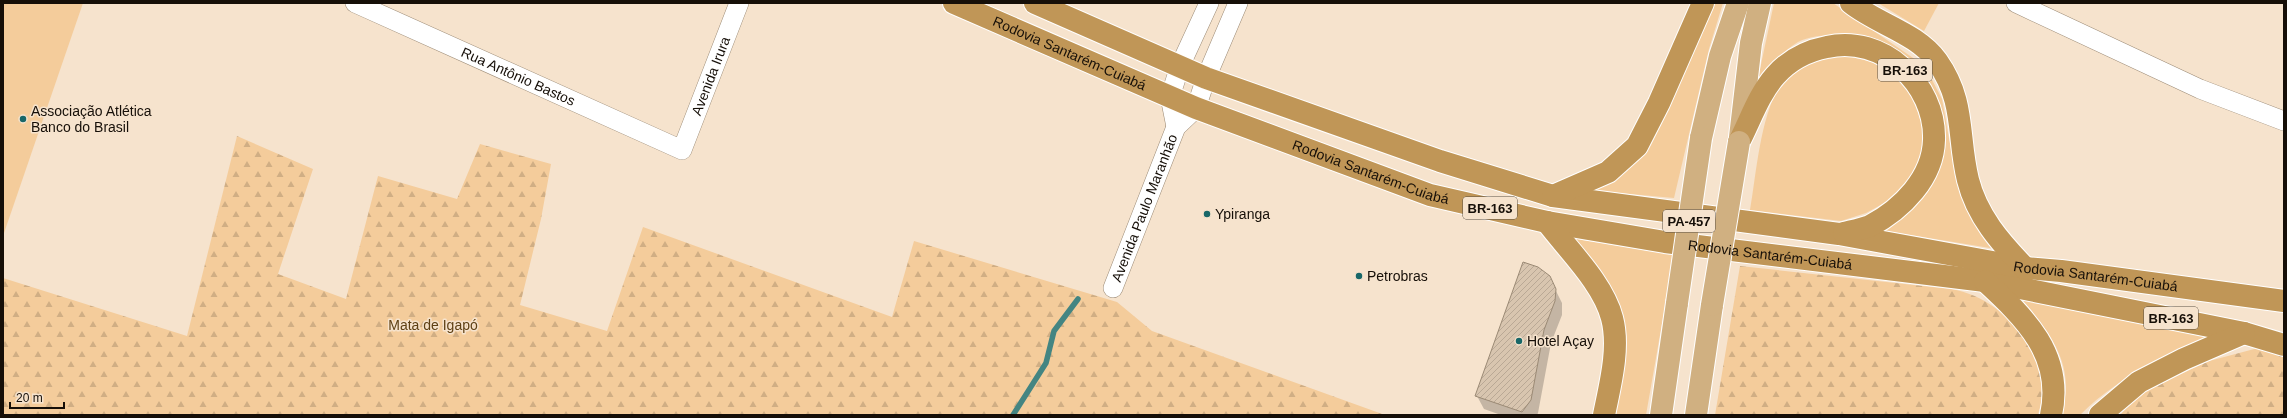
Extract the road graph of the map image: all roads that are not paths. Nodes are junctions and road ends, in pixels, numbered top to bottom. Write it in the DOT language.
graph roads {
  1 [pos="355,3"];
  2 [pos="739,3"];
  3 [pos="954,3"];
  4 [pos="1035,3"];
  5 [pos="1209,3"];
  6 [pos="1238,3"];
  7 [pos="1703,3"];
  8 [pos="1738,3"];
  9 [pos="1760,3"];
  10 [pos="1851,3"];
  11 [pos="2016,3"];
  12 [pos="1180,66"];
  13 [pos="1206,78"];
  14 [pos="1170,96"];
  15 [pos="1196,108"];
  16 [pos="2284,121"];
  17 [pos="1176,126"];
  18 [pos="1739,142"];
  19 [pos="682,150"];
  20 [pos="1553,196"];
  21 [pos="1547,222"];
  22 [pos="1839,234"];
  23 [pos="2025,268"];
  24 [pos="1985,281"];
  25 [pos="1112,288"];
  26 [pos="2284,301"];
  27 [pos="2244,333"];
  28 [pos="2284,345"];
  29 [pos="1604,415"];
  30 [pos="1662,415"];
  31 [pos="1696,415"];
  32 [pos="2052,415"];
  33 [pos="2100,415"];
  1 -- 19 [label="street, Rua Antônio Bastos"];
  2 -- 19 [label="street, Avenida Irura"];
  3 -- 14 [label="highway, Rodovia Santarém-Cuiabá / BR-163"];
  4 -- 12 [label="highway, Rodovia Santarém-Cuiabá / BR-163"];
  5 -- 12 [label="street, Avenida Paulo Maranhão"];
  6 -- 13 [label="street, Avenida Paulo Maranhão"];
  7 -- 20 [label="highway"];
  8 -- 30 [label="main road, PA-457, bridge"];
  9 -- 18 [label="main road"];
  10 -- 23 [label="highway, BR-163"];
  11 -- 16 [label="street"];
  12 -- 13 [label="highway, Rodovia Santarém-Cuiabá / BR-163"];
  12 -- 14 [label="street, Avenida Paulo Maranhão"];
  13 -- 15 [label="street, Avenida Paulo Maranhão"];
  13 -- 20 [label="highway, Rodovia Santarém-Cuiabá / BR-163"];
  14 -- 15 [label="highway, Rodovia Santarém-Cuiabá / BR-163"];
  14 -- 17 [label="street, Avenida Paulo Maranhão"];
  15 -- 17 [label="street, Avenida Paulo Maranhão"];
  15 -- 21 [label="highway, Rodovia Santarém-Cuiabá / BR-163"];
  17 -- 25 [label="street, Avenida Paulo Maranhão"];
  18 -- 22 [label="highway, BR-163"];
  18 -- 31 [label="main road, PA-457, bridge"];
  20 -- 22 [label="highway, Rodovia Santarém-Cuiabá / BR-163"];
  21 -- 24 [label="highway, Rodovia Santarém-Cuiabá / BR-163"];
  21 -- 29 [label="highway"];
  22 -- 23 [label="highway, Rodovia Santarém-Cuiabá / BR-163"];
  23 -- 26 [label="highway, Rodovia Santarém-Cuiabá / BR-163"];
  24 -- 27 [label="highway, Rodovia Santarém-Cuiabá / BR-163"];
  24 -- 32 [label="highway"];
  27 -- 28 [label="highway, Rodovia Santarém-Cuiabá / BR-163"];
  27 -- 33 [label="highway"];
}
